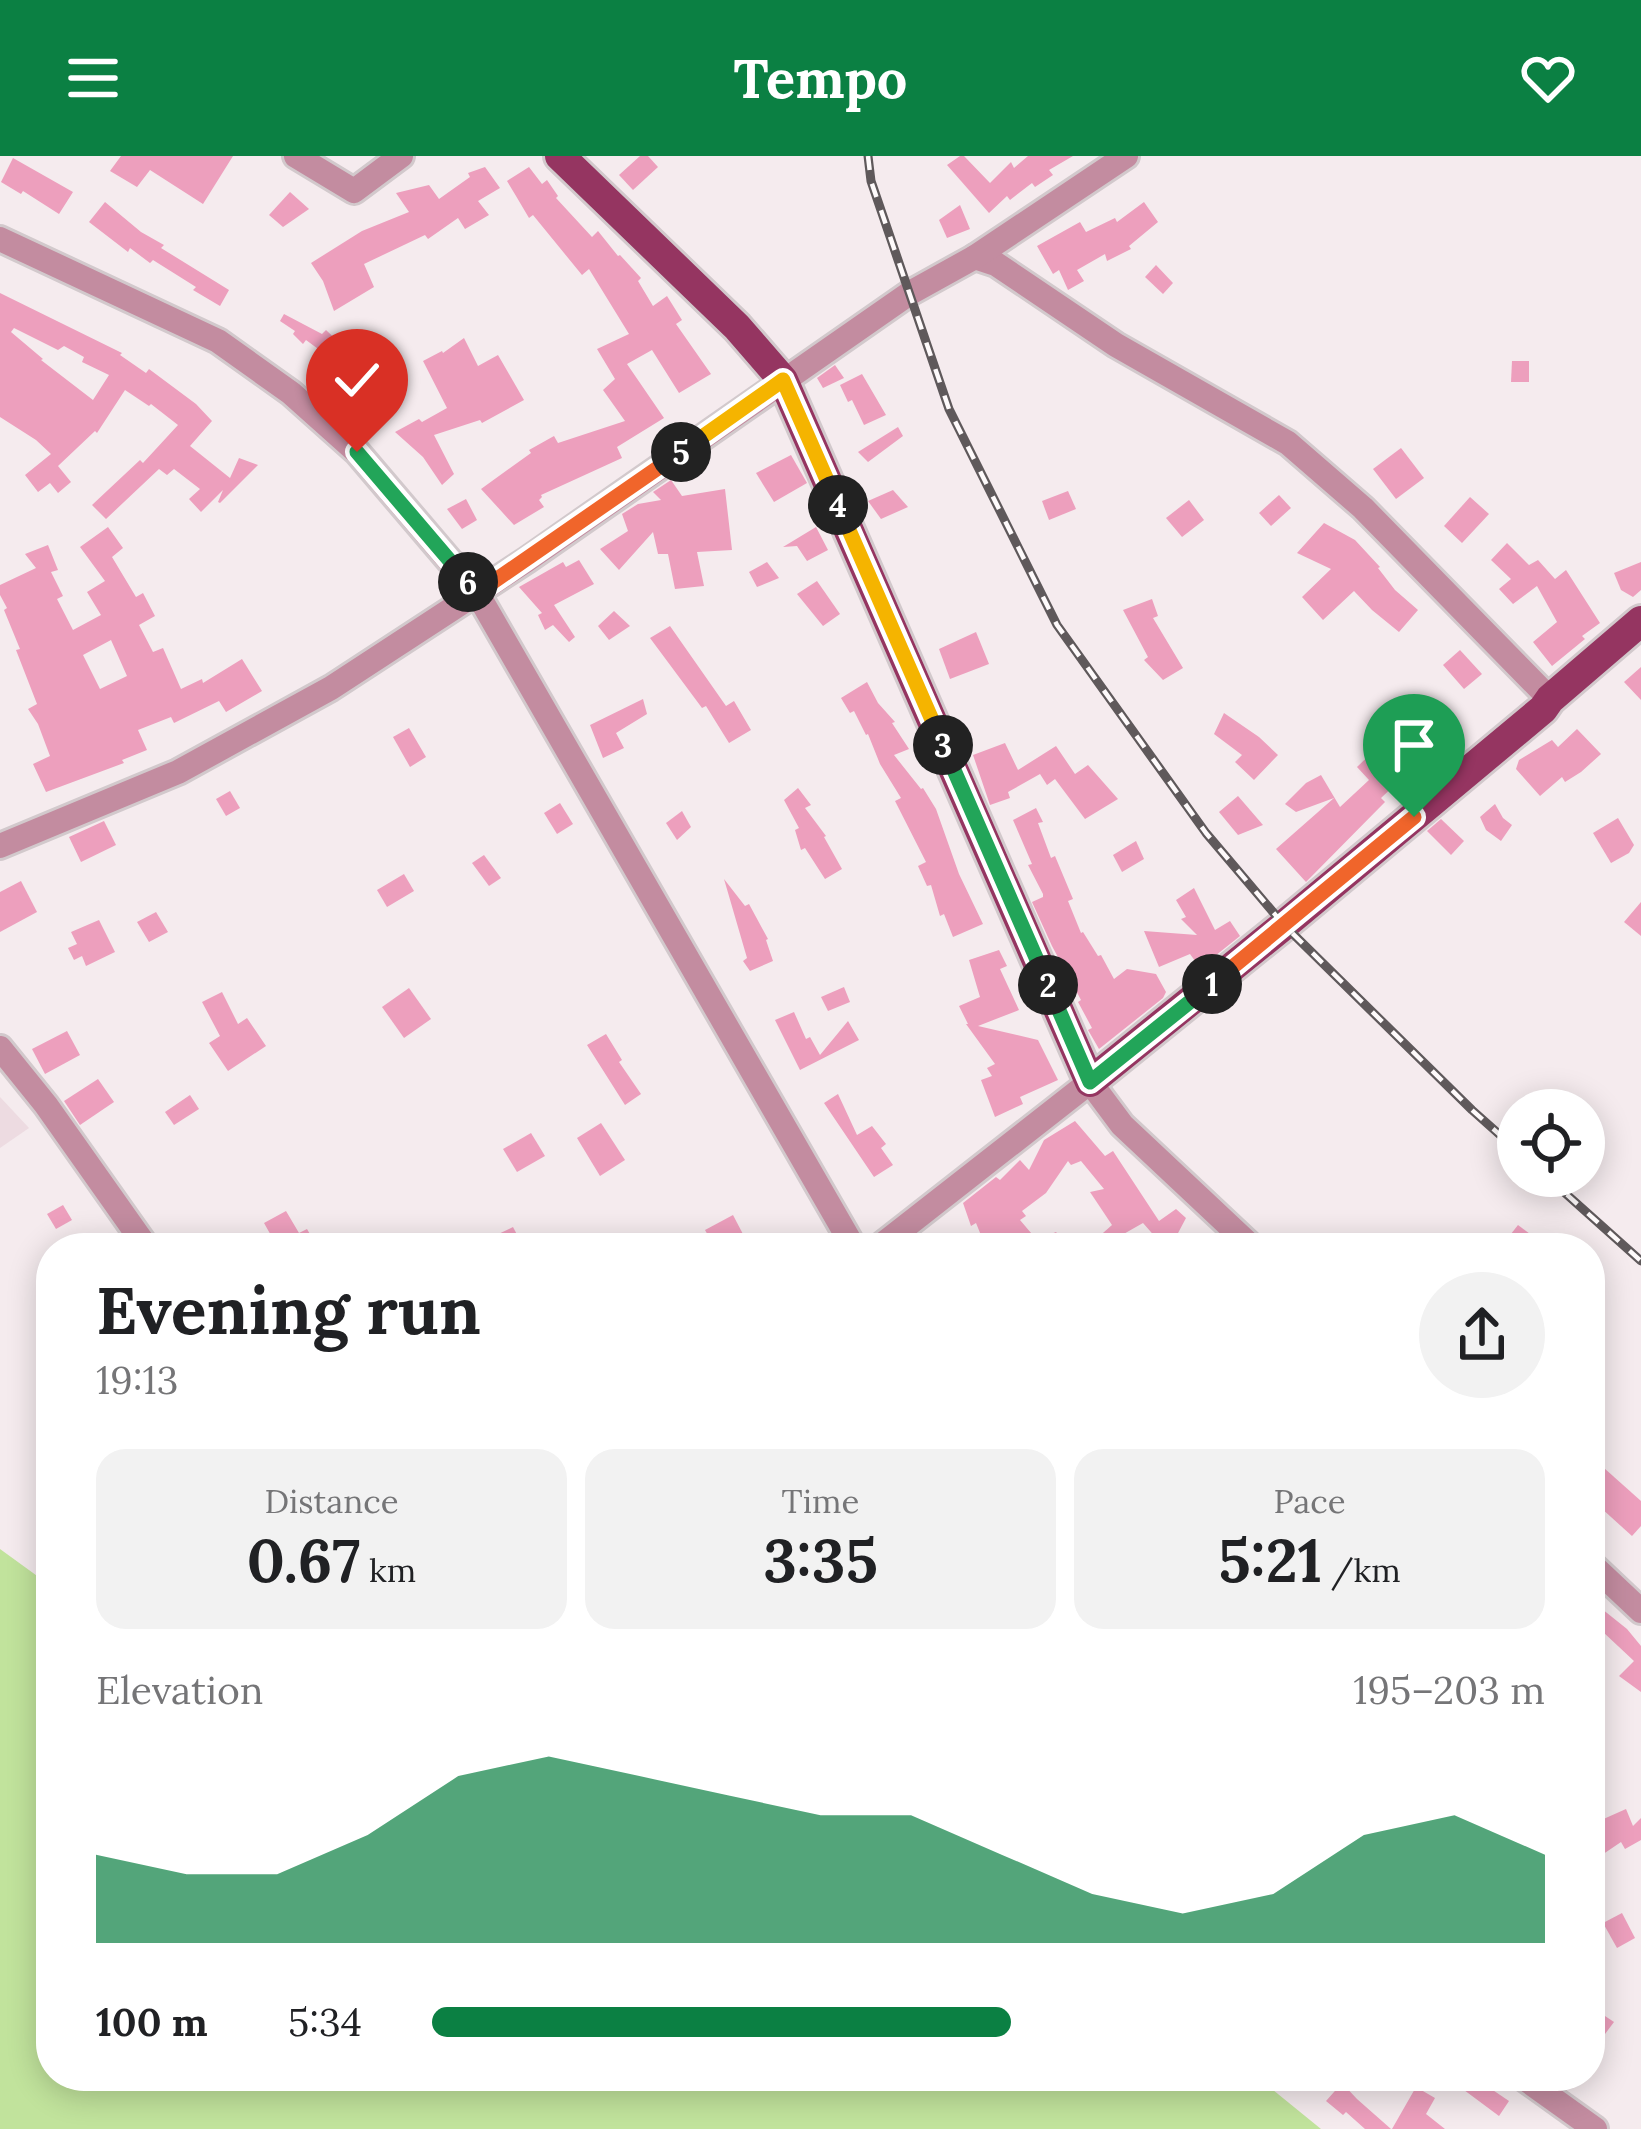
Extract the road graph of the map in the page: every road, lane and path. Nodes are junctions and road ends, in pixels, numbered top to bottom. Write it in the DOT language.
graph roads {
  1 [pos="296,156"];
  2 [pos="400,156"];
  3 [pos="560,156"];
  4 [pos="1126,156"];
  5 [pos="0,239"];
  6 [pos="975,257"];
  7 [pos="783,380"];
  8 [pos="477,593"];
  9 [pos="1641,621"];
  10 [pos="1550,699"];
  11 [pos="0,846"];
  12 [pos="0,1048"];
  13 [pos="1090,1082"];
  14 [pos="136,1233"];
  15 [pos="845,1233"];
  16 [pos="897,1233"];
  17 [pos="1237,1233"];
  18 [pos="1605,1577"];
  19 [pos="1641,1611"];
  20 [pos="1542,2091"];
  21 [pos="1594,2129"];
  1 -- 2 [label="street"];
  3 -- 7 [label="main road"];
  4 -- 6 [label="street"];
  5 -- 8 [label="street"];
  6 -- 7 [label="street"];
  6 -- 10 [label="street"];
  7 -- 8 [label="street"];
  7 -- 13 [label="main road"];
  8 -- 11 [label="street"];
  8 -- 15 [label="street"];
  9 -- 10 [label="main road"];
  10 -- 13 [label="main road"];
  12 -- 14 [label="street"];
  13 -- 16 [label="street"];
  13 -- 17 [label="street"];
  18 -- 19 [label="street"];
  20 -- 21 [label="street"];
}
